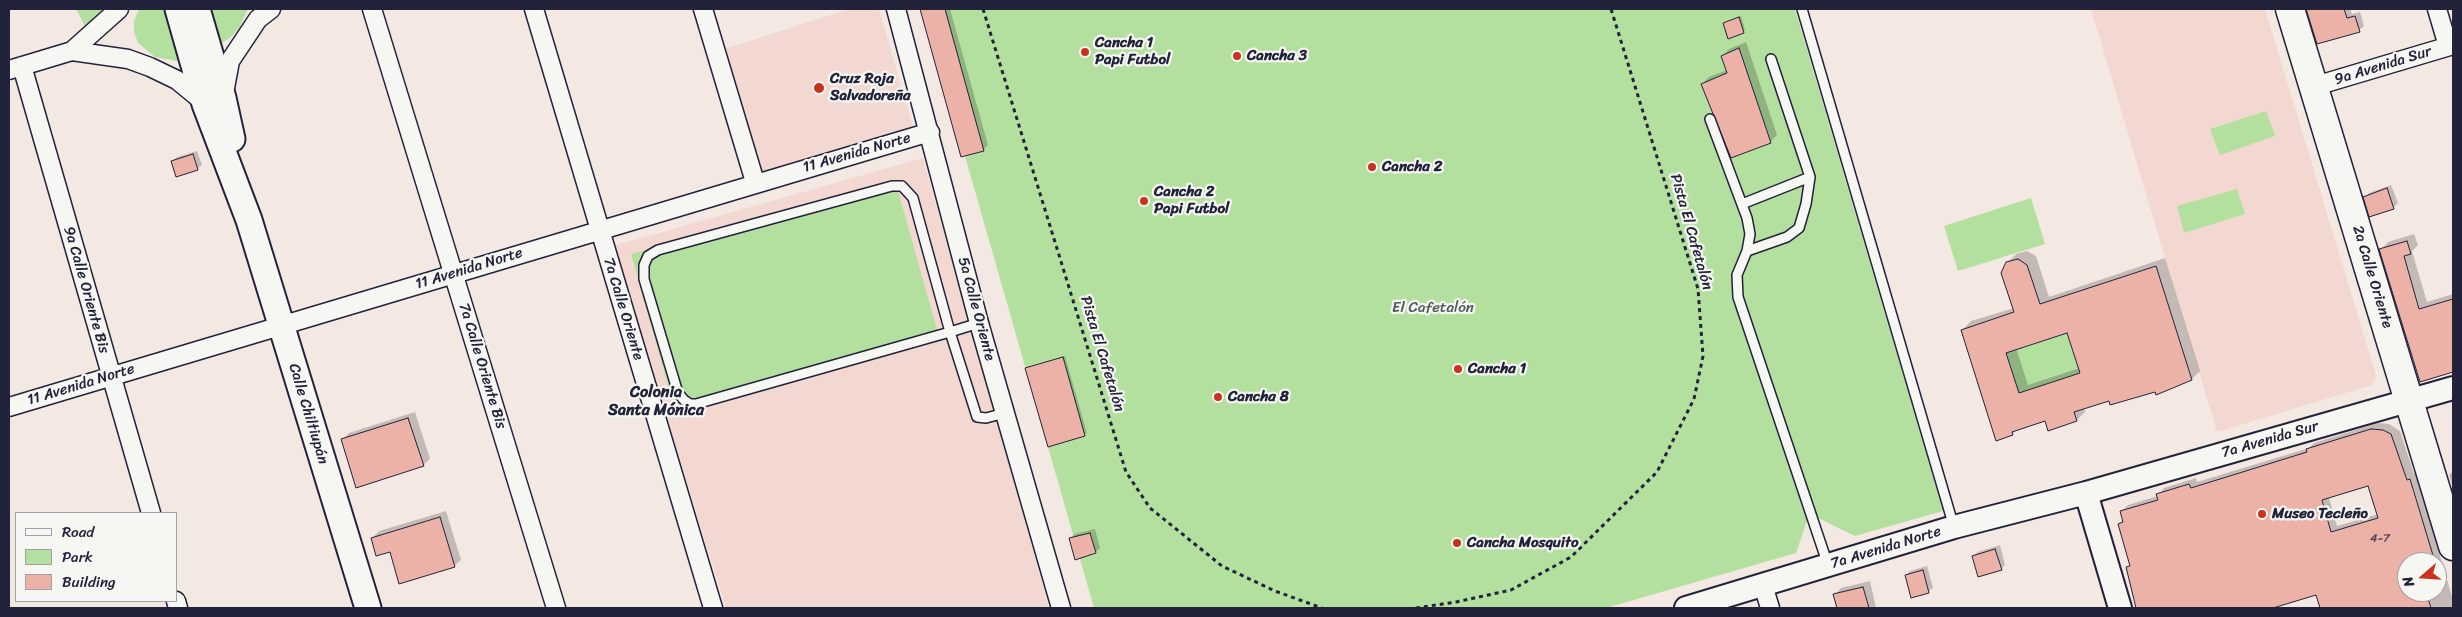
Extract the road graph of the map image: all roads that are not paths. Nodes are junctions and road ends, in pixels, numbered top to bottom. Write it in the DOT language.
graph roads {
  1 [pos="119,9"];
  2 [pos="178,9"];
  3 [pos="197,9"];
  4 [pos="270,9"];
  5 [pos="372,9"];
  6 [pos="534,9"];
  7 [pos="702,9"];
  8 [pos="896,9"];
  9 [pos="1802,9"];
  10 [pos="2290,9"];
  11 [pos="2437,9"];
  12 [pos="2450,45"];
  13 [pos="72,51"];
  14 [pos="1771,59"];
  15 [pos="16,68"];
  16 [pos="2312,87"];
  17 [pos="214,101"];
  18 [pos="1710,120"];
  19 [pos="930,132"];
  20 [pos="1810,177"];
  21 [pos="755,182"];
  22 [pos="1742,204"];
  23 [pos="600,229"];
  24 [pos="1747,251"];
  25 [pos="453,274"];
  26 [pos="979,323"];
  27 [pos="281,326"];
  28 [pos="950,332"];
  29 [pos="111,376"];
  30 [pos="2453,388"];
  31 [pos="2410,400"];
  32 [pos="9,407"];
  33 [pos="1005,413"];
  34 [pos="2086,493"];
  35 [pos="151,512"];
  36 [pos="1954,528"];
  37 [pos="2453,546"];
  38 [pos="1828,566"];
  39 [pos="1763,585"];
  40 [pos="368,608"];
  41 [pos="556,608"];
  42 [pos="713,608"];
  43 [pos="1061,608"];
  44 [pos="1686,608"];
  45 [pos="1770,608"];
  46 [pos="2120,608"];
  1 -- 13 [label="street"];
  2 -- 17 [label="main road, Calle Chiltiupán"];
  3 -- 17 [label="main road, Calle Chiltiupán"];
  4 -- 17 [label="street"];
  5 -- 25 [label="street, 7a Calle Oriente Bis"];
  6 -- 23 [label="street, 7a Calle Oriente"];
  7 -- 21 [label="street"];
  8 -- 19 [label="street, 5a Calle Oriente"];
  9 -- 36 [label="lane"];
  10 -- 16 [label="main road, 2a Calle Oriente"];
  11 -- 12 [label="street"];
  12 -- 16 [label="street, 9a Avenida Sur"];
  13 -- 15 [label="street"];
  13 -- 17 [label="street"];
  14 -- 20 [label="lane"];
  15 -- 29 [label="street, 9a Calle Oriente Bis"];
  16 -- 31 [label="main road, 2a Calle Oriente"];
  17 -- 27 [label="main road, Calle Chiltiupán"];
  18 -- 22 [label="lane"];
  19 -- 21 [label="street, 11 Avenida Norte"];
  19 -- 26 [label="street, 5a Calle Oriente"];
  20 -- 22 [label="lane"];
  20 -- 24 [label="lane"];
  21 -- 23 [label="street, 11 Avenida Norte"];
  22 -- 24 [label="lane"];
  23 -- 25 [label="street, 11 Avenida Norte"];
  23 -- 42 [label="street, 7a Calle Oriente"];
  24 -- 38 [label="lane"];
  25 -- 27 [label="street, 11 Avenida Norte"];
  25 -- 41 [label="street, 7a Calle Oriente Bis"];
  26 -- 28 [label="lane"];
  26 -- 33 [label="street, 5a Calle Oriente"];
  27 -- 29 [label="street, 11 Avenida Norte"];
  27 -- 40 [label="main road, Calle Chiltiupán"];
  28 -- 28 [label="lane"];
  28 -- 33 [label="lane"];
  29 -- 32 [label="street, 11 Avenida Norte"];
  29 -- 35 [label="street, 9a Calle Oriente Bis"];
  30 -- 31 [label="street, 7a Avenida Sur"];
  31 -- 34 [label="street, 7a Avenida Sur"];
  31 -- 37 [label="main road, 2a Calle Oriente"];
  33 -- 43 [label="street, 5a Calle Oriente"];
  34 -- 36 [label="street, 7a Avenida Norte"];
  34 -- 46 [label="street"];
  36 -- 38 [label="street, 7a Avenida Norte"];
  38 -- 39 [label="street, 7a Avenida Norte"];
  39 -- 44 [label="street, 7a Avenida Norte"];
  39 -- 45 [label="street"];
}
